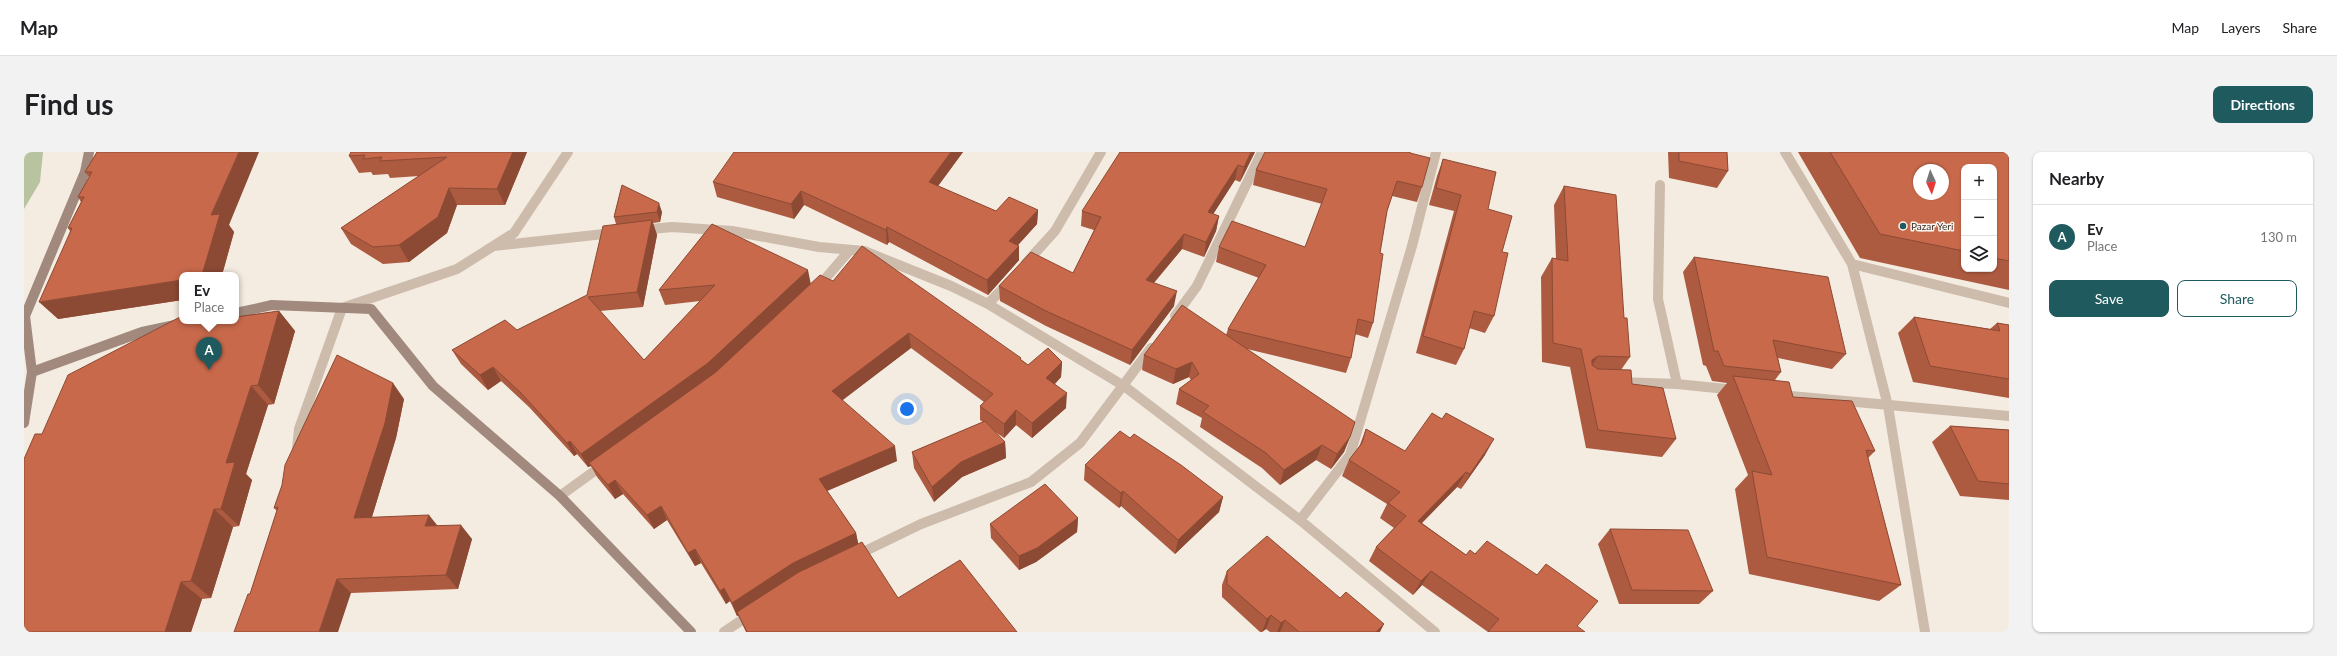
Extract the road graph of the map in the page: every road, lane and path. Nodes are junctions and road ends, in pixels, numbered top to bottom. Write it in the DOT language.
graph roads {
  1 [pos="89,152"];
  2 [pos="568,152"];
  3 [pos="1102,152"];
  4 [pos="1262,152"];
  5 [pos="1436,152"];
  6 [pos="1785,152"];
  7 [pos="1660,185"];
  8 [pos="494,246"];
  9 [pos="850,250"];
  10 [pos="1852,264"];
  11 [pos="810,296"];
  12 [pos="2009,303"];
  13 [pos="988,304"];
  14 [pos="342,308"];
  15 [pos="239,311"];
  16 [pos="25,316"];
  17 [pos="180,324"];
  18 [pos="1170,324"];
  19 [pos="1156,342"];
  20 [pos="32,372"];
  21 [pos="1609,382"];
  22 [pos="1678,384"];
  23 [pos="1124,386"];
  24 [pos="1748,391"];
  25 [pos="1771,394"];
  26 [pos="1888,406"];
  27 [pos="2009,416"];
  28 [pos="24,423"];
  29 [pos="615,456"];
  30 [pos="295,460"];
  31 [pos="560,496"];
  32 [pos="1300,520"];
  33 [pos="843,562"];
  34 [pos="762,607"];
  35 [pos="691,632"];
  36 [pos="724,632"];
  37 [pos="1434,632"];
  38 [pos="1925,632"];
  1 -- 16 [label="main road"];
  2 -- 8 [label="street"];
  3 -- 13 [label="street"];
  4 -- 18 [label="street"];
  5 -- 32 [label="street"];
  6 -- 10 [label="street"];
  7 -- 22 [label="street"];
  8 -- 9 [label="street"];
  8 -- 14 [label="street"];
  9 -- 11 [label="street"];
  9 -- 13 [label="street"];
  10 -- 12 [label="street"];
  10 -- 26 [label="street"];
  13 -- 23 [label="street"];
  14 -- 15 [label="main road"];
  14 -- 30 [label="street"];
  14 -- 31 [label="main road"];
  16 -- 20 [label="main road"];
  17 -- 20 [label="main road"];
  19 -- 23 [label="street"];
  20 -- 28 [label="main road"];
  21 -- 22 [label="street"];
  22 -- 24 [label="street"];
  23 -- 32 [label="street"];
  23 -- 33 [label="street"];
  25 -- 26 [label="street"];
  26 -- 27 [label="street"];
  26 -- 38 [label="street"];
  29 -- 31 [label="street"];
  31 -- 35 [label="main road"];
  32 -- 37 [label="street"];
  34 -- 36 [label="street"];
}
